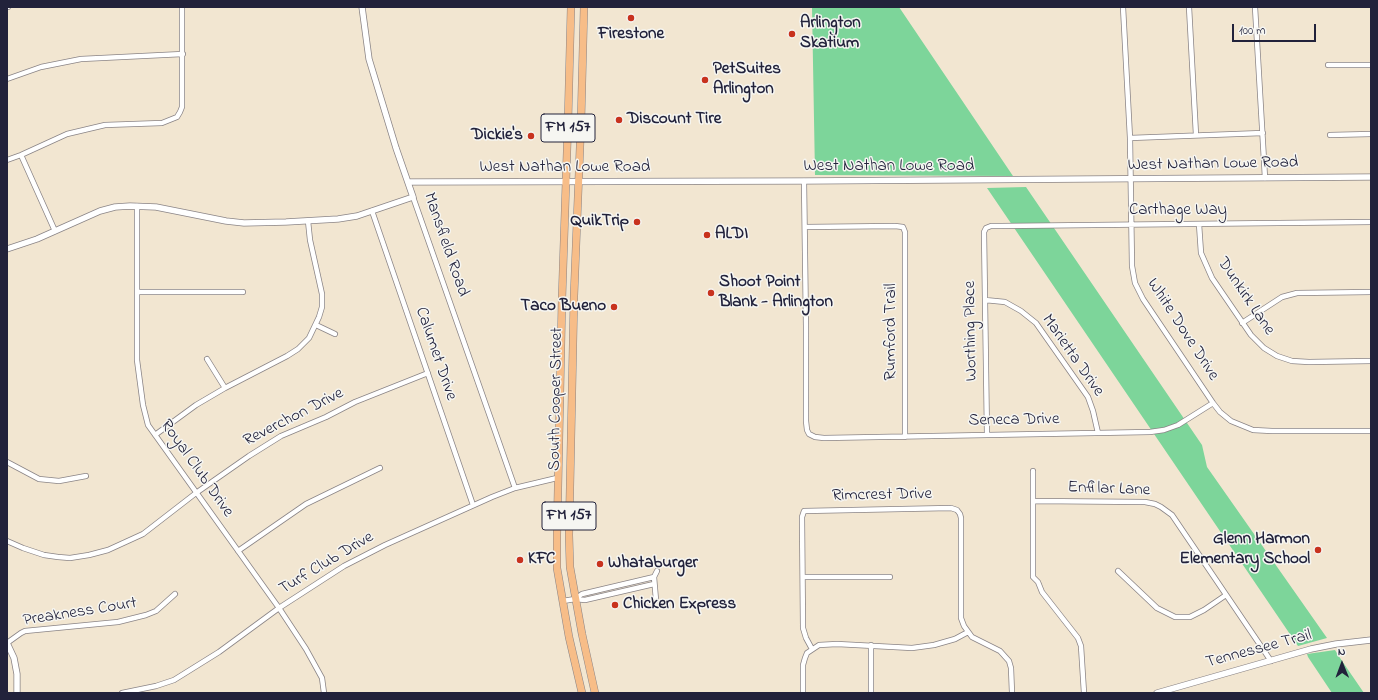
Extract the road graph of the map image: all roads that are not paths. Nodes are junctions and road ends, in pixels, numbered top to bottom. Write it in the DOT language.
graph roads {
  1 [pos="182,7"];
  2 [pos="362,7"];
  3 [pos="571,7"];
  4 [pos="584,7"];
  5 [pos="1123,7"];
  6 [pos="1189,7"];
  7 [pos="1255,7"];
  8 [pos="182,54"];
  9 [pos="1328,65"];
  10 [pos="1371,65"];
  11 [pos="7,79"];
  12 [pos="1263,133"];
  13 [pos="1371,134"];
  14 [pos="1196,135"];
  15 [pos="1330,135"];
  16 [pos="1130,138"];
  17 [pos="21,155"];
  18 [pos="7,160"];
  19 [pos="1371,177"];
  20 [pos="1265,178"];
  21 [pos="1130,179"];
  22 [pos="566,181"];
  23 [pos="579,181"];
  24 [pos="804,181"];
  25 [pos="408,182"];
  26 [pos="413,197"];
  27 [pos="137,206"];
  28 [pos="372,211"];
  29 [pos="308,221"];
  30 [pos="1371,222"];
  31 [pos="1131,224"];
  32 [pos="1199,224"];
  33 [pos="805,227"];
  34 [pos="986,228"];
  35 [pos="55,231"];
  36 [pos="7,249"];
  37 [pos="137,292"];
  38 [pos="243,292"];
  39 [pos="1371,292"];
  40 [pos="985,300"];
  41 [pos="1242,323"];
  42 [pos="316,325"];
  43 [pos="334,334"];
  44 [pos="561,342"];
  45 [pos="573,342"];
  46 [pos="207,359"];
  47 [pos="1371,361"];
  48 [pos="428,373"];
  49 [pos="225,388"];
  50 [pos="1213,403"];
  51 [pos="1371,431"];
  52 [pos="1098,433"];
  53 [pos="987,434"];
  54 [pos="155,435"];
  55 [pos="905,436"];
  56 [pos="7,462"];
  57 [pos="380,468"];
  58 [pos="1033,471"];
  59 [pos="86,476"];
  60 [pos="557,478"];
  61 [pos="515,488"];
  62 [pos="196,493"];
  63 [pos="1034,502"];
  64 [pos="473,505"];
  65 [pos="7,541"];
  66 [pos="238,551"];
  67 [pos="657,571"];
  68 [pos="1118,571"];
  69 [pos="654,578"];
  70 [pos="803,578"];
  71 [pos="890,578"];
  72 [pos="654,584"];
  73 [pos="175,594"];
  74 [pos="1226,595"];
  75 [pos="575,599"];
  76 [pos="563,600"];
  77 [pos="656,600"];
  78 [pos="279,608"];
  79 [pos="968,632"];
  80 [pos="1371,640"];
  81 [pos="7,643"];
  82 [pos="870,645"];
  83 [pos="812,649"];
  84 [pos="1271,661"];
  85 [pos="17,693"];
  86 [pos="122,693"];
  87 [pos="324,693"];
  88 [pos="582,693"];
  89 [pos="595,693"];
  90 [pos="803,693"];
  91 [pos="871,693"];
  92 [pos="1012,693"];
  93 [pos="1084,693"];
  94 [pos="1157,693"];
  1 -- 8 [label="street"];
  2 -- 25 [label="street, Mansfield Road"];
  3 -- 22 [label="main road, South Cooper Street / FM 157"];
  4 -- 23 [label="main road, South Cooper Street / FM 157"];
  5 -- 16 [label="street, White Dove Drive"];
  6 -- 14 [label="street"];
  7 -- 12 [label="street"];
  8 -- 11 [label="street"];
  8 -- 17 [label="street"];
  9 -- 10 [label="street"];
  12 -- 14 [label="street"];
  12 -- 20 [label="street"];
  13 -- 15 [label="street"];
  14 -- 16 [label="street"];
  16 -- 21 [label="street, White Dove Drive"];
  17 -- 18 [label="street"];
  17 -- 35 [label="street"];
  19 -- 20 [label="street, West Nathan Lowe Road"];
  20 -- 21 [label="street, West Nathan Lowe Road"];
  21 -- 24 [label="street, West Nathan Lowe Road"];
  21 -- 31 [label="street, White Dove Drive"];
  22 -- 23 [label="street, West Nathan Lowe Road"];
  22 -- 25 [label="street, West Nathan Lowe Road"];
  22 -- 44 [label="main road, South Cooper Street / FM 157"];
  23 -- 24 [label="street, West Nathan Lowe Road"];
  23 -- 45 [label="main road, South Cooper Street / FM 157"];
  24 -- 33 [label="street"];
  25 -- 26 [label="street, Mansfield Road"];
  26 -- 28 [label="street"];
  26 -- 61 [label="street, Mansfield Road"];
  27 -- 29 [label="street"];
  27 -- 35 [label="street"];
  27 -- 37 [label="street, Royal Club Drive"];
  28 -- 29 [label="street"];
  28 -- 48 [label="street, Calumet Drive"];
  29 -- 42 [label="street"];
  30 -- 32 [label="street, Carthage Way"];
  31 -- 32 [label="street, Carthage Way"];
  31 -- 34 [label="street, Carthage Way"];
  31 -- 50 [label="street, White Dove Drive"];
  32 -- 41 [label="street, Dunkirk Lane"];
  33 -- 55 [label="street, Seneca Drive"];
  33 -- 55 [label="street, Rumford Trail"];
  34 -- 40 [label="street, Worthing Place"];
  35 -- 36 [label="street"];
  37 -- 38 [label="street"];
  37 -- 54 [label="street, Royal Club Drive"];
  39 -- 41 [label="street"];
  40 -- 52 [label="street, Marietta Drive"];
  40 -- 53 [label="street, Worthing Place"];
  41 -- 47 [label="street, Dunkirk Lane"];
  42 -- 43 [label="street"];
  42 -- 49 [label="street"];
  44 -- 45 [label="main road"];
  44 -- 60 [label="main road, South Cooper Street / FM 157"];
  45 -- 75 [label="main road, South Cooper Street / FM 157"];
  46 -- 49 [label="street"];
  48 -- 62 [label="street, Reverchon Drive"];
  48 -- 64 [label="street, Calumet Drive"];
  49 -- 54 [label="street"];
  50 -- 51 [label="street, White Dove Drive"];
  50 -- 52 [label="street, Seneca Drive"];
  52 -- 53 [label="street, Seneca Drive"];
  53 -- 55 [label="street, Seneca Drive"];
  54 -- 62 [label="street, Royal Club Drive"];
  56 -- 59 [label="street"];
  57 -- 66 [label="street"];
  58 -- 63 [label="street"];
  60 -- 61 [label="street, Turf Club Drive"];
  60 -- 76 [label="main road, South Cooper Street / FM 157"];
  61 -- 64 [label="street, Turf Club Drive"];
  62 -- 65 [label="street, Reverchon Drive"];
  62 -- 66 [label="street, Royal Club Drive"];
  63 -- 74 [label="street, Enfilar Lane"];
  63 -- 93 [label="street"];
  64 -- 78 [label="street, Turf Club Drive"];
  66 -- 78 [label="street, Royal Club Drive"];
  67 -- 69 [label="street"];
  68 -- 74 [label="street"];
  69 -- 72 [label="street"];
  69 -- 75 [label="street"];
  70 -- 71 [label="street"];
  70 -- 79 [label="street, Rimcrest Drive"];
  70 -- 83 [label="street"];
  72 -- 75 [label="street"];
  72 -- 77 [label="street"];
  73 -- 81 [label="street, Preakness Court"];
  74 -- 84 [label="street, Enfilar Lane"];
  75 -- 76 [label="street"];
  75 -- 89 [label="main road, South Cooper Street / FM 157"];
  76 -- 88 [label="main road, South Cooper Street / FM 157"];
  78 -- 86 [label="street, Turf Club Drive"];
  78 -- 87 [label="street, Royal Club Drive"];
  79 -- 82 [label="street"];
  79 -- 92 [label="street"];
  80 -- 84 [label="street, Tennessee Trail"];
  81 -- 85 [label="street"];
  82 -- 83 [label="street"];
  82 -- 91 [label="street"];
  83 -- 90 [label="street"];
  84 -- 94 [label="street, Tennessee Trail"];
}
